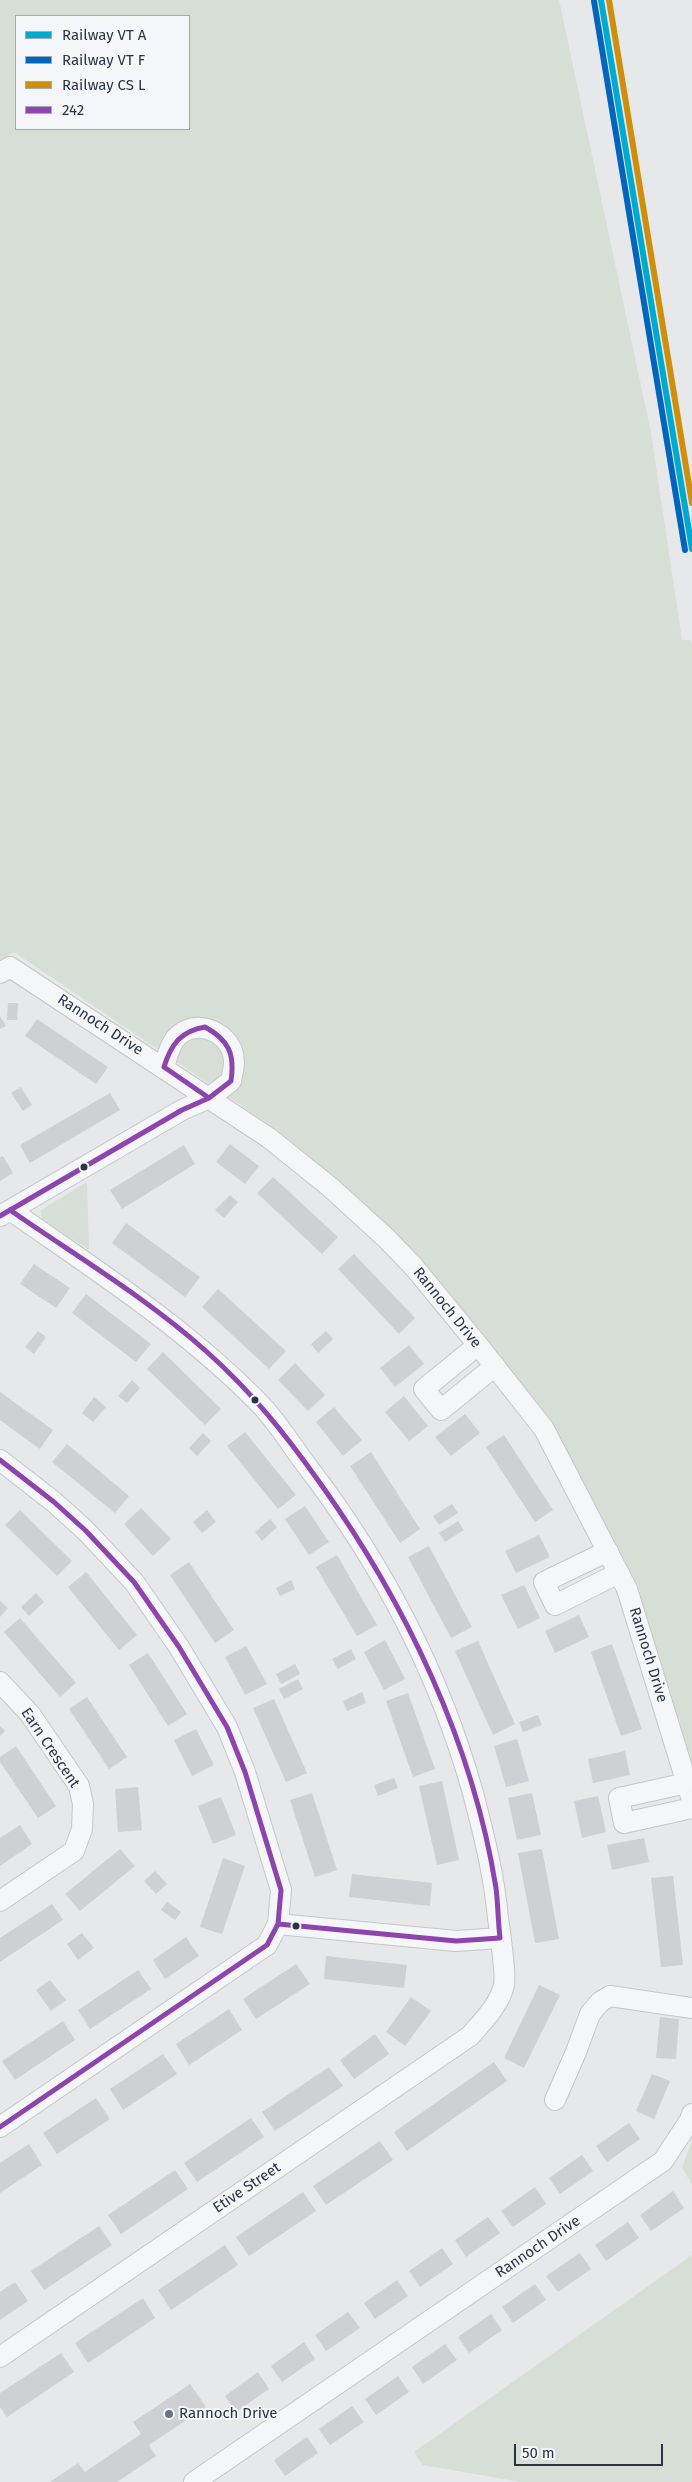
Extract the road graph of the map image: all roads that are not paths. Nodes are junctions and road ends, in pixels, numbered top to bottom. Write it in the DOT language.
graph roads {
  1 [pos="5,970"];
  2 [pos="164,1067"];
  3 [pos="209,1098"];
  4 [pos="5,1213"];
  5 [pos="478,1346"];
  6 [pos="495,1366"];
  7 [pos="0,1460"];
  8 [pos="608,1551"];
  9 [pos="619,1573"];
  10 [pos="0,1682"];
  11 [pos="689,1792"];
  12 [pos="692,1808"];
  13 [pos="0,1901"];
  14 [pos="278,1924"];
  15 [pos="500,1938"];
  16 [pos="692,2008"];
  17 [pos="554,2100"];
  18 [pos="692,2114"];
  19 [pos="0,2127"];
  20 [pos="0,2357"];
  21 [pos="215,2476"];
  22 [pos="194,2482"];
  1 -- 2 [label="street, Rannoch Drive"];
  2 -- 3 [label="street, Rannoch Drive"];
  2 -- 3 [label="street"];
  3 -- 4 [label="street"];
  3 -- 5 [label="street, Rannoch Drive"];
  4 -- 15 [label="street, Etive Street"];
  5 -- 6 [label="street, Rannoch Drive"];
  5 -- 6 [label="street"];
  6 -- 8 [label="street, Rannoch Drive"];
  7 -- 14 [label="street"];
  8 -- 9 [label="street, Rannoch Drive"];
  8 -- 9 [label="street"];
  9 -- 11 [label="street, Rannoch Drive"];
  10 -- 13 [label="street, Earn Crescent"];
  11 -- 12 [label="street"];
  14 -- 15 [label="street"];
  14 -- 19 [label="street"];
  15 -- 20 [label="street, Etive Street"];
  16 -- 17 [label="street"];
  18 -- 21 [label="street, Rannoch Drive"];
  21 -- 22 [label="street, Rannoch Drive"];
}
